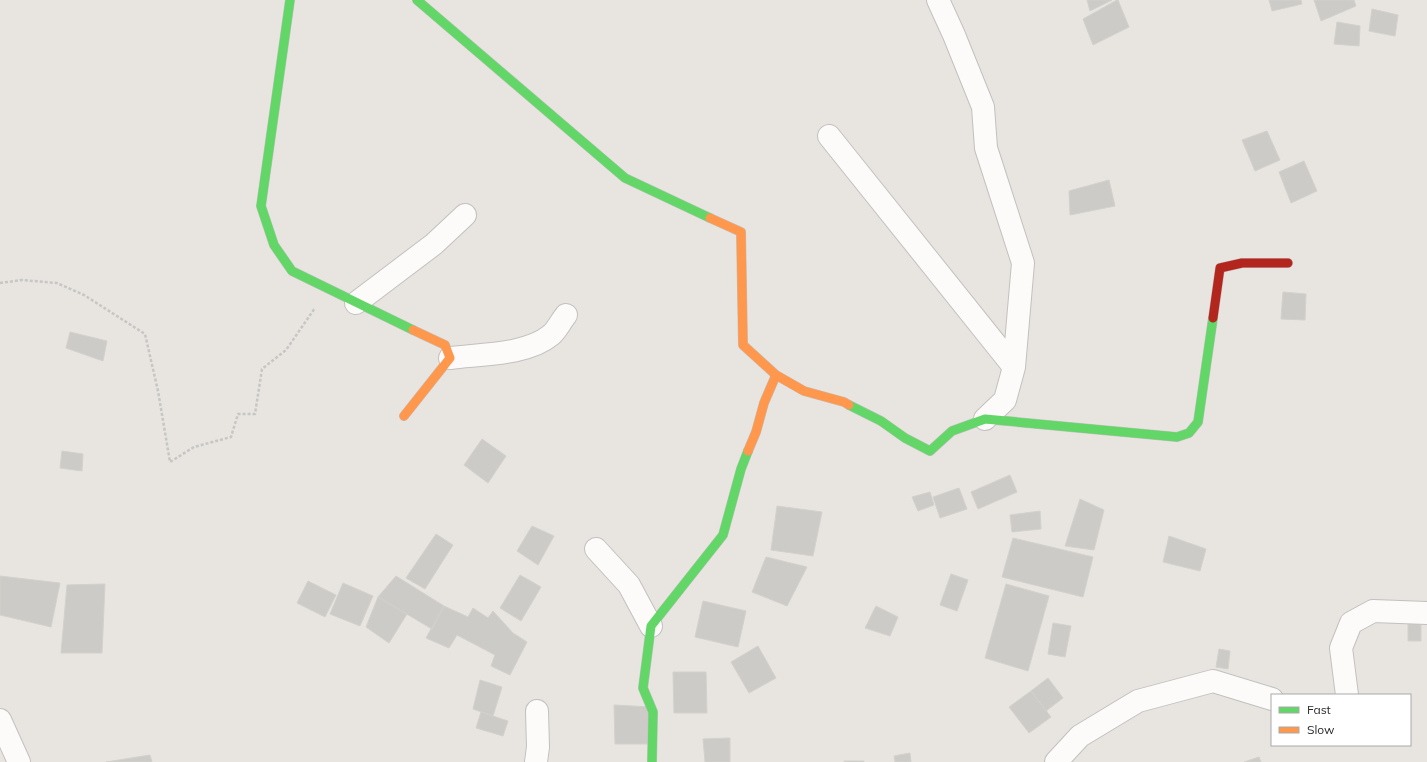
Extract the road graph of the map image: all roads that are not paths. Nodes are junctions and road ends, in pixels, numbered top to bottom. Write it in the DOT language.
graph roads {
  1 [pos="290,0"];
  2 [pos="417,0"];
  3 [pos="938,0"];
  4 [pos="829,136"];
  5 [pos="465,215"];
  6 [pos="1288,263"];
  7 [pos="356,303"];
  8 [pos="566,315"];
  9 [pos="450,358"];
  10 [pos="1014,367"];
  11 [pos="776,375"];
  12 [pos="404,416"];
  13 [pos="986,419"];
  14 [pos="596,549"];
  15 [pos="1427,613"];
  16 [pos="651,626"];
  17 [pos="1347,694"];
  18 [pos="1271,699"];
  19 [pos="537,711"];
  20 [pos="0,720"];
  21 [pos="19,762"];
  22 [pos="536,762"];
  23 [pos="652,762"];
  24 [pos="1056,762"];
  1 -- 7 [label="street"];
  2 -- 11 [label="street"];
  3 -- 10 [label="street"];
  4 -- 10 [label="street"];
  5 -- 7 [label="street"];
  6 -- 13 [label="street"];
  7 -- 9 [label="street"];
  8 -- 9 [label="street"];
  9 -- 12 [label="street"];
  10 -- 13 [label="street"];
  11 -- 13 [label="street"];
  11 -- 16 [label="street"];
  14 -- 16 [label="street"];
  15 -- 17 [label="street"];
  16 -- 23 [label="street"];
  18 -- 24 [label="street"];
  19 -- 22 [label="street"];
  20 -- 21 [label="street"];
}
